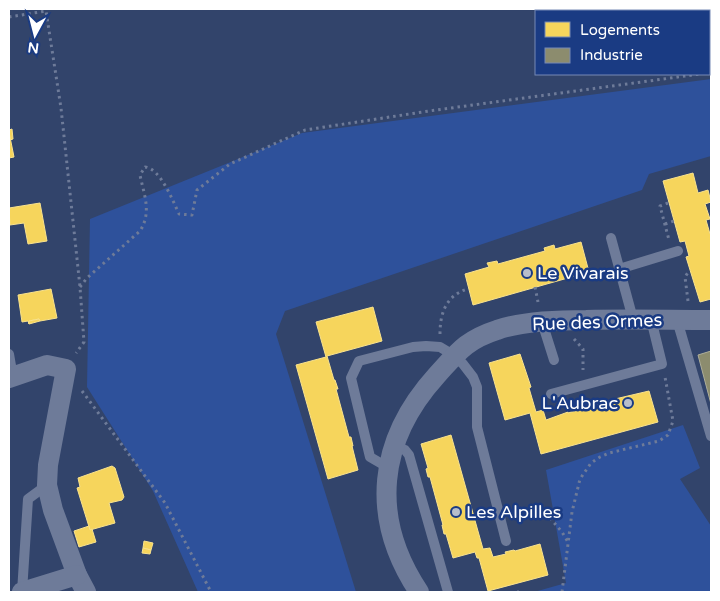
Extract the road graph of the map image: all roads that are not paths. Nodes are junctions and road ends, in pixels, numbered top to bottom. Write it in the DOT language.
graph roads {
  1 [pos="611,238"];
  2 [pos="676,252"];
  3 [pos="619,269"];
  4 [pos="642,319"];
  5 [pos="684,320"];
  6 [pos="711,320"];
  7 [pos="542,322"];
  8 [pos="447,351"];
  9 [pos="9,354"];
  10 [pos="554,360"];
  11 [pos="11,378"];
  12 [pos="552,394"];
  13 [pos="711,436"];
  14 [pos="394,445"];
  15 [pos="389,468"];
  16 [pos="47,485"];
  17 [pos="506,540"];
  18 [pos="82,583"];
  19 [pos="22,592"];
  20 [pos="419,592"];
  21 [pos="448,592"];
  1 -- 3 [label="lane"];
  2 -- 3 [label="lane"];
  3 -- 4 [label="lane"];
  4 -- 5 [label="street, Rue des Ormes"];
  4 -- 7 [label="street, Rue des Ormes"];
  4 -- 12 [label="lane"];
  5 -- 6 [label="street, Rue des Ormes"];
  5 -- 13 [label="lane"];
  7 -- 8 [label="street, Rue des Ormes"];
  7 -- 10 [label="lane"];
  8 -- 14 [label="street, Rue des Ormes"];
  8 -- 15 [label="lane"];
  8 -- 17 [label="lane"];
  9 -- 11 [label="lane"];
  11 -- 16 [label="street"];
  14 -- 15 [label="street, Rue des Ormes"];
  14 -- 21 [label="lane"];
  15 -- 20 [label="street, Rue des Ormes"];
  16 -- 18 [label="street"];
  16 -- 19 [label="lane"];
  18 -- 19 [label="street"];
}
